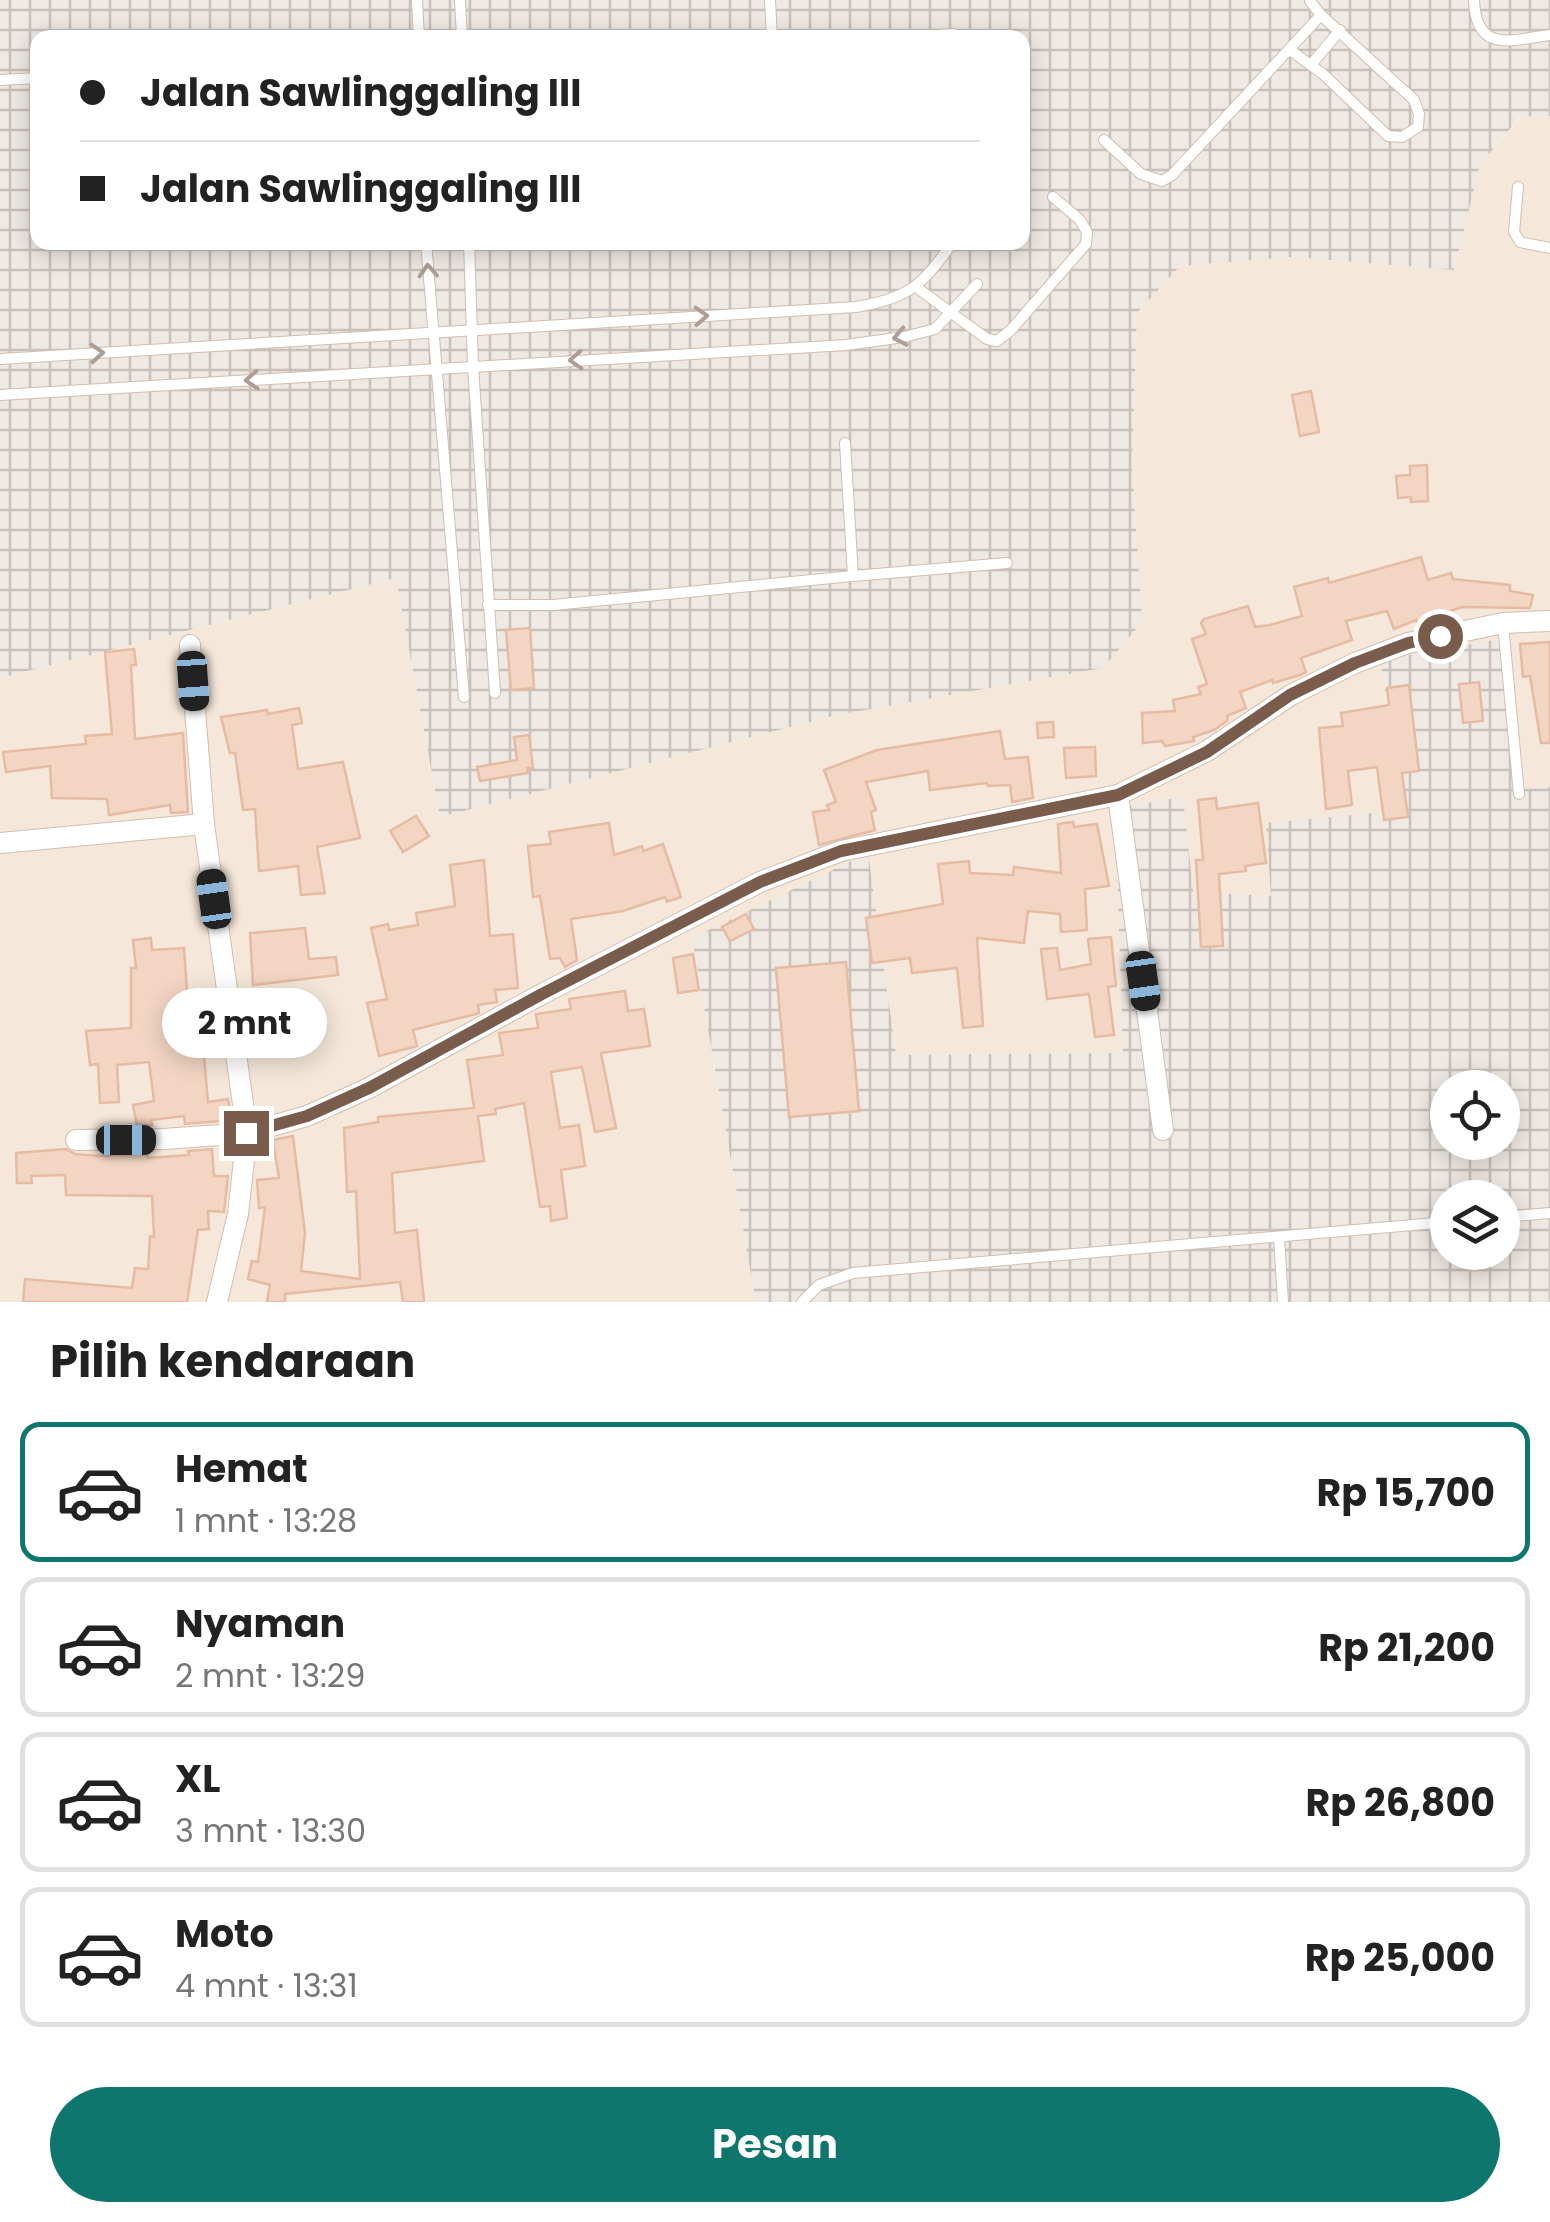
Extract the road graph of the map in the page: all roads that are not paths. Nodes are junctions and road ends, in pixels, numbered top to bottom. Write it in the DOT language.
graph roads {
  1 [pos="418,0"];
  2 [pos="460,0"];
  3 [pos="770,0"];
  4 [pos="1310,0"];
  5 [pos="1474,0"];
  6 [pos="1321,15"];
  7 [pos="419,30"];
  8 [pos="462,30"];
  9 [pos="772,30"];
  10 [pos="1340,30"];
  11 [pos="1550,35"];
  12 [pos="1290,50"];
  13 [pos="1310,65"];
  14 [pos="30,78"];
  15 [pos="0,80"];
  16 [pos="1104,140"];
  17 [pos="1518,187"];
  18 [pos="1054,197"];
  19 [pos="1550,248"];
  20 [pos="427,250"];
  21 [pos="469,250"];
  22 [pos="947,250"];
  23 [pos="977,284"];
  24 [pos="916,288"];
  25 [pos="952,314"];
  26 [pos="472,330"];
  27 [pos="432,331"];
  28 [pos="0,359"];
  29 [pos="474,366"];
  30 [pos="435,368"];
  31 [pos="0,394"];
  32 [pos="846,443"];
  33 [pos="1007,563"];
  34 [pos="853,576"];
  35 [pos="488,605"];
  36 [pos="1550,621"];
  37 [pos="1503,623"];
  38 [pos="190,645"];
  39 [pos="495,693"];
  40 [pos="464,697"];
  41 [pos="1518,794"];
  42 [pos="1118,795"];
  43 [pos="204,824"];
  44 [pos="0,844"];
  45 [pos="1163,1130"];
  46 [pos="246,1133"];
  47 [pos="76,1140"];
  48 [pos="1550,1213"];
  49 [pos="1520,1216"];
  50 [pos="1430,1223"];
  51 [pos="1279,1236"];
  52 [pos="218,1302"];
  53 [pos="802,1302"];
  54 [pos="1283,1302"];
  1 -- 7 [label="lane"];
  2 -- 8 [label="lane"];
  3 -- 9 [label="lane"];
  4 -- 6 [label="lane"];
  5 -- 11 [label="lane"];
  6 -- 10 [label="lane"];
  6 -- 12 [label="lane"];
  10 -- 13 [label="lane"];
  10 -- 13 [label="lane"];
  12 -- 13 [label="lane"];
  12 -- 16 [label="lane"];
  14 -- 15 [label="lane"];
  17 -- 19 [label="lane"];
  18 -- 25 [label="lane"];
  27 -- 20 [label="lane, one-way"];
  21 -- 26 [label="lane"];
  22 -- 24 [label="lane"];
  23 -- 25 [label="lane"];
  24 -- 25 [label="lane"];
  26 -- 24 [label="lane, one-way"];
  25 -- 29 [label="lane, one-way"];
  26 -- 27 [label="lane"];
  26 -- 29 [label="lane"];
  28 -- 27 [label="lane, one-way"];
  27 -- 30 [label="lane"];
  29 -- 30 [label="lane"];
  29 -- 35 [label="lane"];
  30 -- 31 [label="lane, one-way"];
  30 -- 40 [label="lane"];
  32 -- 34 [label="lane"];
  33 -- 34 [label="lane"];
  34 -- 35 [label="lane"];
  35 -- 39 [label="lane"];
  36 -- 37 [label="street"];
  37 -- 41 [label="lane"];
  37 -- 42 [label="street"];
  38 -- 43 [label="street"];
  42 -- 45 [label="street"];
  42 -- 46 [label="street"];
  43 -- 44 [label="street"];
  43 -- 46 [label="street"];
  46 -- 47 [label="street"];
  46 -- 52 [label="street"];
  48 -- 49 [label="lane"];
  50 -- 51 [label="lane"];
  51 -- 53 [label="lane"];
  51 -- 54 [label="lane"];
}
